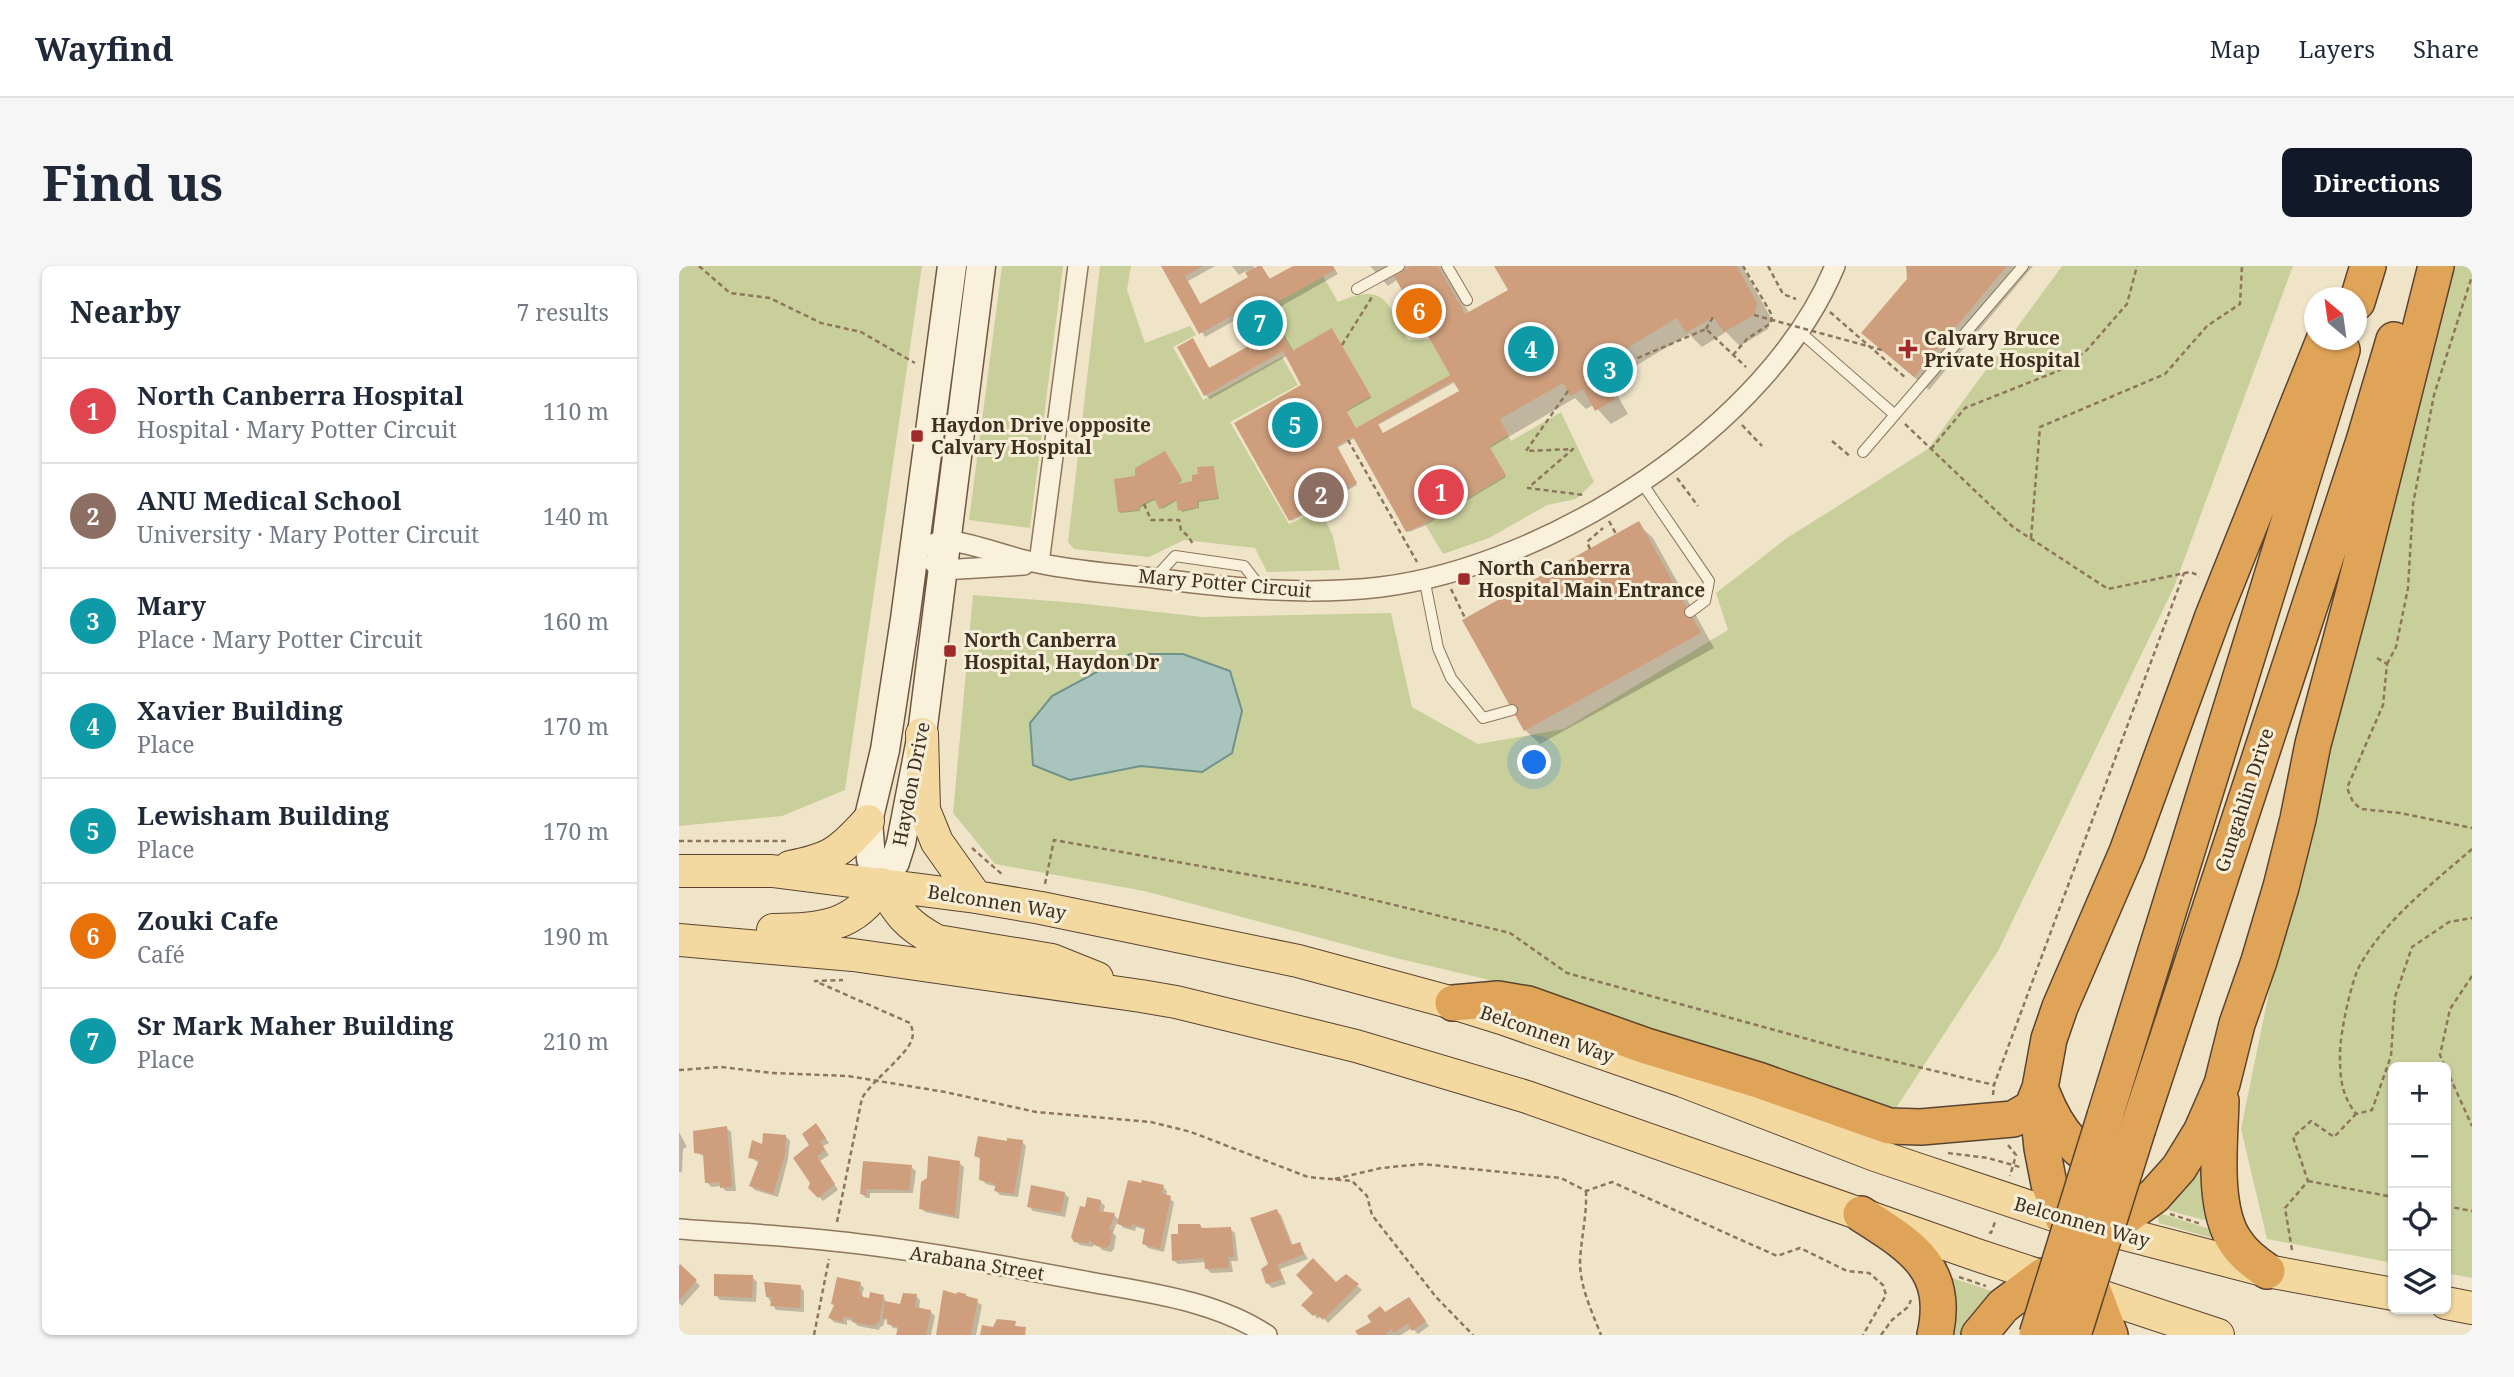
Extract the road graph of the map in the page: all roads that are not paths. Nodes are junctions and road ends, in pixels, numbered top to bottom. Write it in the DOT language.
graph roads {
  1 [pos="952,266"];
  2 [pos="981,266"];
  3 [pos="1078,266"];
  4 [pos="1399,266"];
  5 [pos="1447,266"];
  6 [pos="1835,266"];
  7 [pos="2023,266"];
  8 [pos="2353,266"];
  9 [pos="2368,266"];
  10 [pos="2417,266"];
  11 [pos="2436,266"];
  12 [pos="2345,287"];
  13 [pos="2362,287"];
  14 [pos="1357,289"];
  15 [pos="1467,300"];
  16 [pos="1799,331"];
  17 [pos="2320,350"];
  18 [pos="2342,350"];
  19 [pos="1895,415"];
  20 [pos="1863,452"];
  21 [pos="1642,483"];
  22 [pos="948,540"];
  23 [pos="916,550"];
  24 [pos="1038,564"];
  25 [pos="943,570"];
  26 [pos="1424,578"];
  27 [pos="1690,612"];
  28 [pos="1512,710"];
  29 [pos="922,734"];
  30 [pos="868,821"];
  31 [pos="679,871"];
  32 [pos="772,871"];
  33 [pos="881,884"];
  34 [pos="976,897"];
  35 [pos="691,940"];
  36 [pos="1141,996"];
  37 [pos="1453,1003"];
  38 [pos="2222,1084"];
  39 [pos="2040,1088"];
  40 [pos="2191,1149"];
  41 [pos="1861,1214"];
  42 [pos="2063,1218"];
  43 [pos="679,1229"];
  44 [pos="2107,1230"];
  45 [pos="2077,1251"];
  46 [pos="2280,1265"];
  47 [pos="2043,1276"];
  48 [pos="2094,1293"];
  49 [pos="2388,1293"];
  50 [pos="2451,1304"];
  51 [pos="2472,1308"];
  52 [pos="1267,1335"];
  53 [pos="1935,1335"];
  54 [pos="1979,1335"];
  55 [pos="2037,1335"];
  56 [pos="2073,1335"];
  57 [pos="2110,1335"];
  58 [pos="2218,1335"];
  1 -- 23 [label="main road, Haydon Drive"];
  2 -- 22 [label="main road, Haydon Drive"];
  3 -- 24 [label="street"];
  4 -- 14 [label="lane"];
  5 -- 15 [label="lane"];
  6 -- 16 [label="street, Mary Potter Circuit"];
  7 -- 19 [label="lane"];
  8 -- 12 [label="highway"];
  9 -- 13 [label="highway"];
  10 -- 56 [label="highway, Gungahlin Drive, bridge"];
  11 -- 38 [label="highway"];
  16 -- 19 [label="lane"];
  16 -- 21 [label="street, Mary Potter Circuit"];
  17 -- 39 [label="highway"];
  18 -- 55 [label="highway, Gungahlin Drive, bridge"];
  19 -- 20 [label="lane"];
  21 -- 26 [label="street, Mary Potter Circuit"];
  21 -- 27 [label="lane"];
  22 -- 23 [label="street"];
  22 -- 24 [label="street, Mary Potter Circuit"];
  22 -- 25 [label="main road, Haydon Drive"];
  23 -- 25 [label="street"];
  23 -- 30 [label="main road, Haydon Drive"];
  24 -- 25 [label="street, Mary Potter Circuit"];
  24 -- 26 [label="street, Mary Potter Circuit"];
  25 -- 29 [label="main road, Haydon Drive"];
  26 -- 28 [label="lane"];
  29 -- 33 [label="main road, Haydon Drive"];
  29 -- 34 [label="main road"];
  30 -- 32 [label="main road"];
  30 -- 33 [label="main road, Haydon Drive"];
  31 -- 32 [label="main road, Belconnen Way"];
  32 -- 33 [label="main road, Belconnen Way"];
  33 -- 34 [label="main road, Belconnen Way"];
  33 -- 35 [label="main road"];
  33 -- 36 [label="main road"];
  34 -- 37 [label="main road, Belconnen Way"];
  35 -- 36 [label="main road"];
  36 -- 41 [label="main road"];
  37 -- 39 [label="highway"];
  37 -- 42 [label="main road, Belconnen Way"];
  38 -- 40 [label="highway"];
  38 -- 46 [label="highway"];
  39 -- 40 [label="highway"];
  39 -- 42 [label="highway"];
  40 -- 44 [label="highway"];
  41 -- 47 [label="main road"];
  41 -- 53 [label="highway"];
  42 -- 44 [label="main road, Belconnen Way"];
  42 -- 45 [label="main road"];
  43 -- 52 [label="street, Arabana Street"];
  44 -- 45 [label="main road"];
  44 -- 46 [label="main road, Belconnen Way"];
  45 -- 47 [label="main road"];
  45 -- 48 [label="main road"];
  46 -- 49 [label="main road, Belconnen Way"];
  47 -- 48 [label="main road"];
  47 -- 54 [label="highway"];
  48 -- 57 [label="highway"];
  48 -- 58 [label="main road"];
  50 -- 51 [label="main road"];
}
